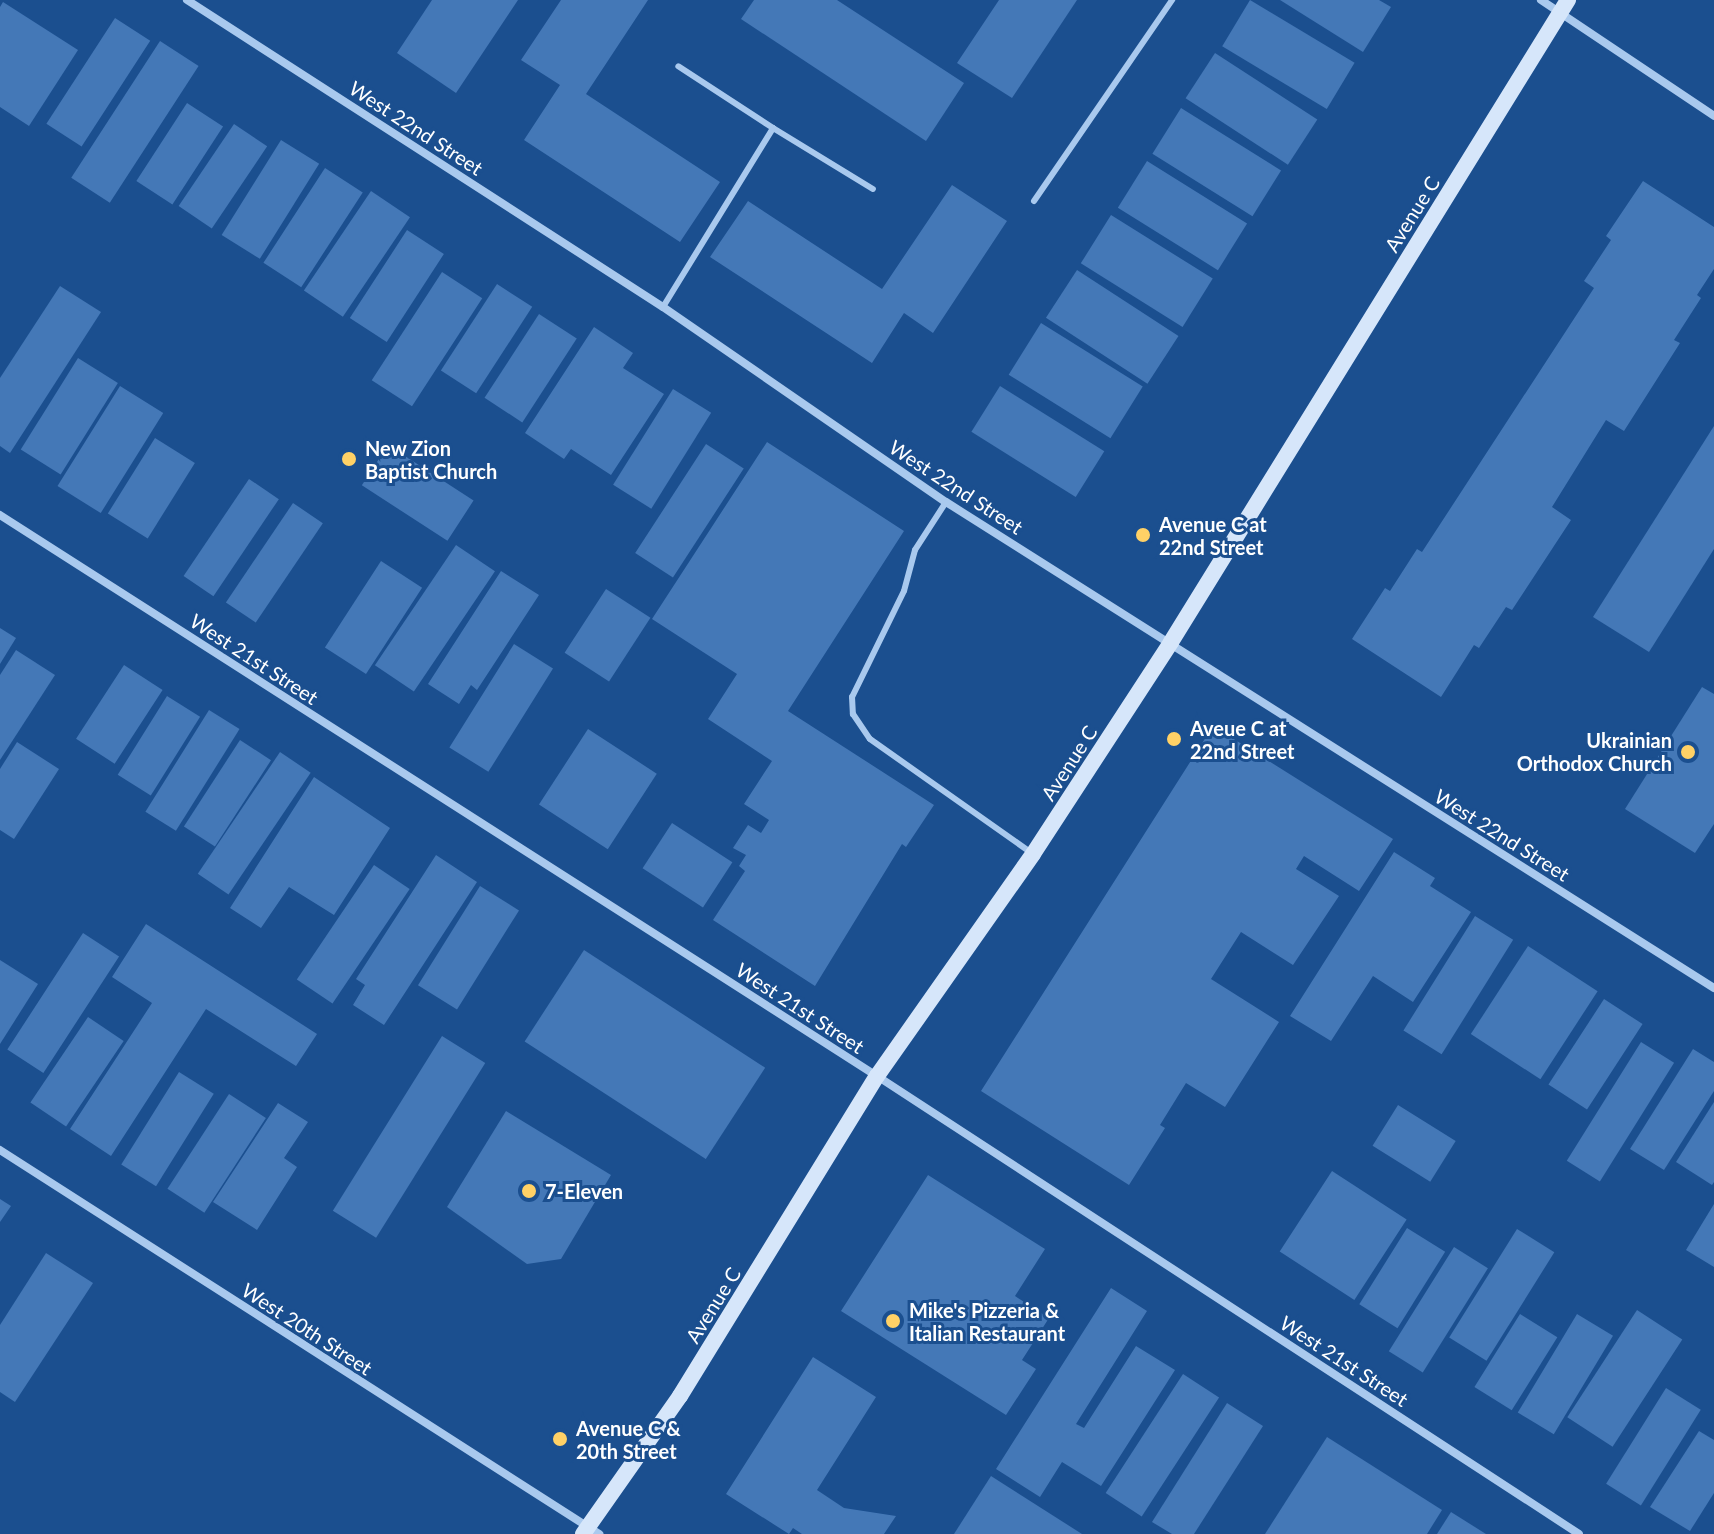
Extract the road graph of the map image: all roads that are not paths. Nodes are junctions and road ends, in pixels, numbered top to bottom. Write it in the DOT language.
graph roads {
  1 [pos="187,0"];
  2 [pos="1172,0"];
  3 [pos="1541,0"];
  4 [pos="1564,6"];
  5 [pos="678,66"];
  6 [pos="1714,116"];
  7 [pos="773,128"];
  8 [pos="873,189"];
  9 [pos="1034,201"];
  10 [pos="663,307"];
  11 [pos="946,502"];
  12 [pos="0,515"];
  13 [pos="1171,642"];
  14 [pos="1033,854"];
  15 [pos="1714,988"];
  16 [pos="877,1076"];
  17 [pos="0,1150"];
  18 [pos="590,1532"];
  19 [pos="1579,1534"];
  1 -- 10 [label="street, West 22nd Street"];
  2 -- 9 [label="lane"];
  3 -- 4 [label="street"];
  4 -- 6 [label="street"];
  4 -- 13 [label="main road, Avenue C"];
  5 -- 7 [label="lane"];
  7 -- 8 [label="lane"];
  7 -- 10 [label="lane"];
  10 -- 11 [label="street, West 22nd Street"];
  11 -- 13 [label="street, West 22nd Street"];
  11 -- 14 [label="lane"];
  12 -- 16 [label="street, West 21st Street"];
  13 -- 14 [label="main road, Avenue C"];
  13 -- 15 [label="street, West 22nd Street"];
  14 -- 16 [label="main road, Avenue C"];
  16 -- 18 [label="main road, Avenue C"];
  16 -- 19 [label="street, West 21st Street"];
  17 -- 18 [label="street, West 20th Street"];
}
